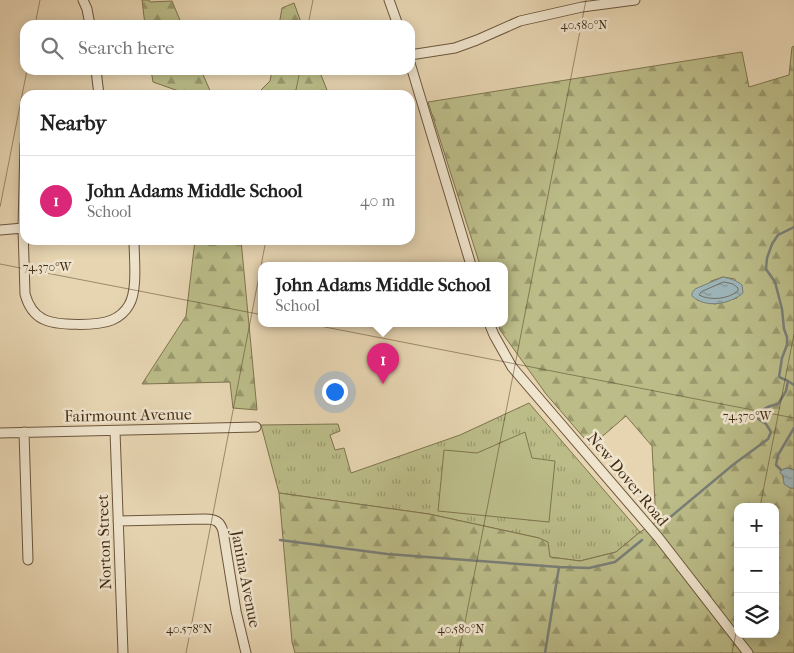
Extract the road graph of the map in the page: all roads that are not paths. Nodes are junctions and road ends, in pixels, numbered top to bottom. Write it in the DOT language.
graph roads {
  1 [pos="83,0"];
  2 [pos="389,0"];
  3 [pos="635,0"];
  4 [pos="582,4"];
  5 [pos="89,20"];
  6 [pos="396,20"];
  7 [pos="415,54"];
  8 [pos="97,75"];
  9 [pos="414,75"];
  10 [pos="98,90"];
  11 [pos="20,228"];
  12 [pos="0,230"];
  13 [pos="24,245"];
  14 [pos="134,245"];
  15 [pos="470,262"];
  16 [pos="491,327"];
  17 [pos="256,427"];
  18 [pos="115,431"];
  19 [pos="24,432"];
  20 [pos="0,433"];
  21 [pos="118,521"];
  22 [pos="28,560"];
  23 [pos="122,653"];
  24 [pos="246,653"];
  25 [pos="748,653"];
  1 -- 5 [label="street"];
  2 -- 6 [label="street"];
  3 -- 4 [label="street"];
  4 -- 7 [label="street"];
  8 -- 10 [label="street"];
  9 -- 15 [label="street"];
  11 -- 12 [label="street"];
  13 -- 14 [label="street"];
  16 -- 25 [label="street, New Dover Road"];
  17 -- 18 [label="street, Fairmount Avenue"];
  18 -- 19 [label="street, Fairmount Avenue"];
  18 -- 21 [label="street, Norton Street"];
  19 -- 20 [label="street, Fairmount Avenue"];
  19 -- 22 [label="street"];
  21 -- 23 [label="street, Norton Street"];
  21 -- 24 [label="street, Janina Avenue"];
}
